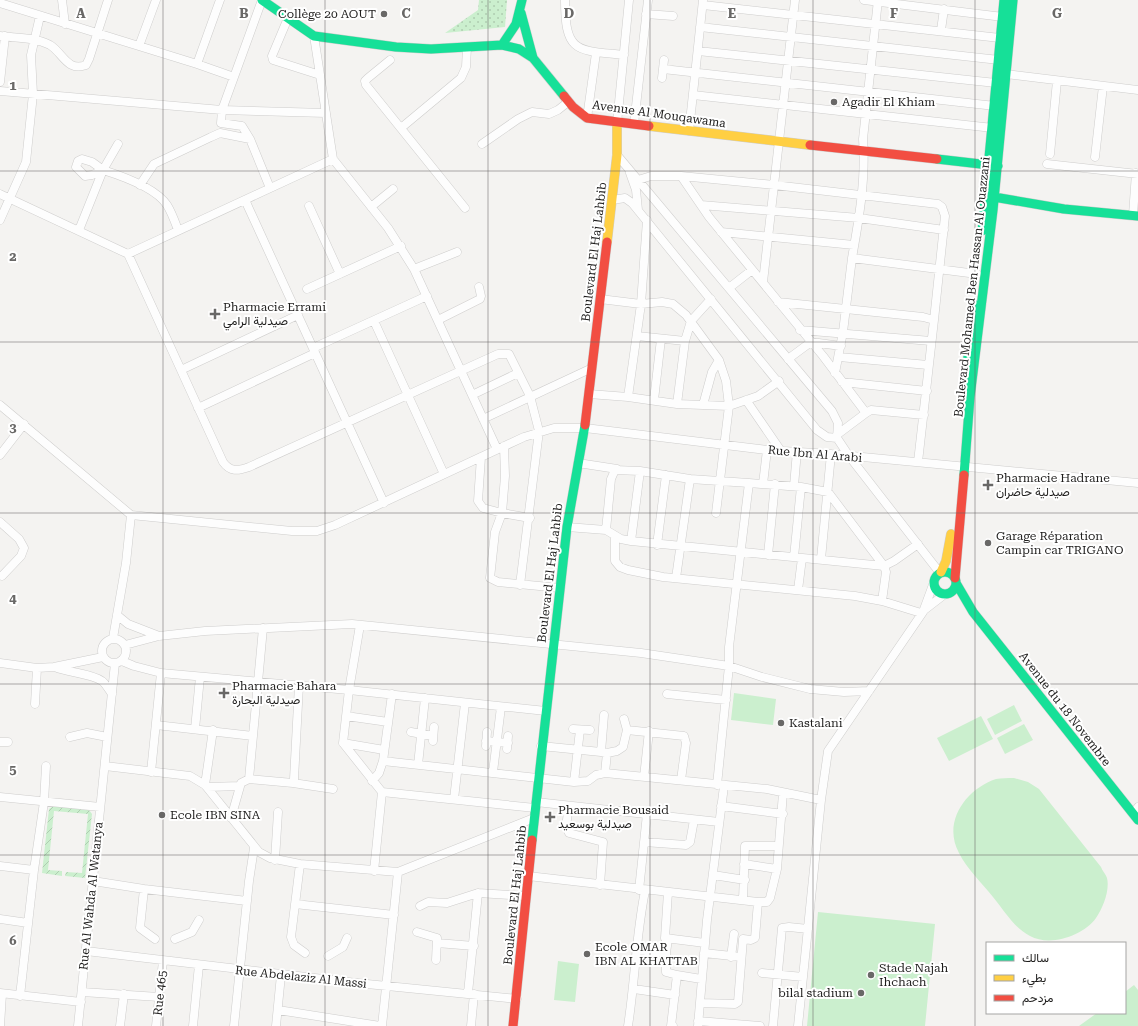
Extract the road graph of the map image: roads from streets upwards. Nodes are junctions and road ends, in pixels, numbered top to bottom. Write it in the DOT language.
graph roads {
  1 [pos="62,0"];
  2 [pos="108,0"];
  3 [pos="156,0"];
  4 [pos="220,0"];
  5 [pos="262,0"];
  6 [pos="522,0"];
  7 [pos="565,0"];
  8 [pos="629,0"];
  9 [pos="648,0"];
  10 [pos="795,0"];
  11 [pos="864,0"];
  12 [pos="1004,0"];
  13 [pos="1013,0"];
  14 [pos="878,1"];
  15 [pos="703,2"];
  16 [pos="0,3"];
  17 [pos="944,9"];
  18 [pos="521,13"];
  19 [pos="646,14"];
  20 [pos="792,14"];
  21 [pos="40,16"];
  22 [pos="673,16"];
  23 [pos="1003,17"];
  24 [pos="288,18"];
  25 [pos="64,24"];
  26 [pos="875,24"];
  27 [pos="700,27"];
  28 [pos="941,30"];
  29 [pos="98,34"];
  30 [pos="3,36"];
  31 [pos="314,36"];
  32 [pos="790,37"];
  33 [pos="1000,38"];
  34 [pos="34,39"];
  35 [pos="502,44"];
  36 [pos="139,46"];
  37 [pos="467,47"];
  38 [pos="873,47"];
  39 [pos="698,51"];
  40 [pos="596,53"];
  41 [pos="624,55"];
  42 [pos="533,58"];
  43 [pos="390,60"];
  44 [pos="664,60"];
  45 [pos="787,60"];
  46 [pos="999,60"];
  47 [pos="197,64"];
  48 [pos="870,69"];
  49 [pos="695,73"];
  50 [pos="1006,74"];
  51 [pos="320,75"];
  52 [pos="234,77"];
  53 [pos="1057,81"];
  54 [pos="0,82"];
  55 [pos="785,83"];
  56 [pos="996,83"];
  57 [pos="1103,86"];
  58 [pos="1138,90"];
  59 [pos="0,91"];
  60 [pos="868,92"];
  61 [pos="33,94"];
  62 [pos="693,96"];
  63 [pos="568,102"];
  64 [pos="782,105"];
  65 [pos="994,106"];
  66 [pos="222,110"];
  67 [pos="326,113"];
  68 [pos="866,115"];
  69 [pos="587,118"];
  70 [pos="221,123"];
  71 [pos="617,123"];
  72 [pos="634,124"];
  73 [pos="400,128"];
  74 [pos="993,128"];
  75 [pos="689,131"];
  76 [pos="220,133"];
  77 [pos="250,138"];
  78 [pos="778,141"];
  79 [pos="118,144"];
  80 [pos="482,144"];
  81 [pos="864,150"];
  82 [pos="1050,154"];
  83 [pos="617,155"];
  84 [pos="1095,157"];
  85 [pos="333,159"];
  86 [pos="1047,164"];
  87 [pos="993,165"];
  88 [pos="628,168"];
  89 [pos="103,170"];
  90 [pos="1137,174"];
  91 [pos="681,176"];
  92 [pos="638,180"];
  93 [pos="140,185"];
  94 [pos="774,185"];
  95 [pos="270,188"];
  96 [pos="393,189"];
  97 [pos="0,194"];
  98 [pos="861,195"];
  99 [pos="990,196"];
  100 [pos="10,199"];
  101 [pos="245,200"];
  102 [pos="612,200"];
  103 [pos="701,205"];
  104 [pos="309,206"];
  105 [pos="371,207"];
  106 [pos="465,208"];
  107 [pos="638,210"];
  108 [pos="770,211"];
  109 [pos="1135,216"];
  110 [pos="859,218"];
  111 [pos="0,220"];
  112 [pos="647,220"];
  113 [pos="79,230"];
  114 [pos="178,230"];
  115 [pos="944,230"];
  116 [pos="721,232"];
  117 [pos="768,237"];
  118 [pos="401,246"];
  119 [pos="854,246"];
  120 [pos="457,252"];
  121 [pos="128,254"];
  122 [pos="852,258"];
  123 [pos="414,269"];
  124 [pos="752,270"];
  125 [pos="939,270"];
  126 [pos="340,274"];
  127 [pos="977,274"];
  128 [pos="763,282"];
  129 [pos="478,287"];
  130 [pos="729,288"];
  131 [pos="306,290"];
  132 [pos="427,296"];
  133 [pos="600,298"];
  134 [pos="711,299"];
  135 [pos="778,302"];
  136 [pos="641,304"];
  137 [pos="846,310"];
  138 [pos="298,315"];
  139 [pos="438,320"];
  140 [pos="934,320"];
  141 [pos="374,321"];
  142 [pos="690,321"];
  143 [pos="800,330"];
  144 [pos="843,332"];
  145 [pos="637,336"];
  146 [pos="661,339"];
  147 [pos="685,341"];
  148 [pos="811,342"];
  149 [pos="931,342"];
  150 [pos="841,346"];
  151 [pos="314,350"];
  152 [pos="839,357"];
  153 [pos="788,359"];
  154 [pos="719,360"];
  155 [pos="928,365"];
  156 [pos="592,368"];
  157 [pos="181,370"];
  158 [pos="461,370"];
  159 [pos="518,373"];
  160 [pos="835,373"];
  161 [pos="779,381"];
  162 [pos="842,382"];
  163 [pos="927,391"];
  164 [pos="589,394"];
  165 [pos="408,395"];
  166 [pos="472,395"];
  167 [pos="530,396"];
  168 [pos="628,397"];
  169 [pos="654,400"];
  170 [pos="746,400"];
  171 [pos="677,404"];
  172 [pos="0,405"];
  173 [pos="703,405"];
  174 [pos="729,406"];
  175 [pos="198,408"];
  176 [pos="866,413"];
  177 [pos="924,415"];
  178 [pos="483,419"];
  179 [pos="347,423"];
  180 [pos="24,424"];
  181 [pos="585,428"];
  182 [pos="539,431"];
  183 [pos="838,436"];
  184 [pos="724,445"];
  185 [pos="504,446"];
  186 [pos="496,449"];
  187 [pos="767,450"];
  188 [pos="781,451"];
  189 [pos="797,451"];
  190 [pos="831,454"];
  191 [pos="0,455"];
  192 [pos="849,456"];
  193 [pos="481,457"];
  194 [pos="918,462"];
  195 [pos="578,463"];
  196 [pos="960,467"];
  197 [pos="617,469"];
  198 [pos="640,471"];
  199 [pos="444,474"];
  200 [pos="666,475"];
  201 [pos="690,479"];
  202 [pos="719,481"];
  203 [pos="749,483"];
  204 [pos="1138,483"];
  205 [pos="763,484"];
  206 [pos="775,484"];
  207 [pos="797,486"];
  208 [pos="828,492"];
  209 [pos="384,503"];
  210 [pos="502,513"];
  211 [pos="716,513"];
  212 [pos="131,514"];
  213 [pos="530,518"];
  214 [pos="0,522"];
  215 [pos="567,527"];
  216 [pos="606,530"];
  217 [pos="615,536"];
  218 [pos="631,541"];
  219 [pos="918,544"];
  220 [pos="657,545"];
  221 [pos="680,547"];
  222 [pos="741,552"];
  223 [pos="768,554"];
  224 [pos="798,558"];
  225 [pos="821,559"];
  226 [pos="884,566"];
  227 [pos="941,573"];
  228 [pos="2,576"];
  229 [pos="676,578"];
  230 [pos="956,580"];
  231 [pos="934,582"];
  232 [pos="520,585"];
  233 [pos="738,586"];
  234 [pos="560,588"];
  235 [pos="798,590"];
  236 [pos="947,594"];
  237 [pos="882,601"];
  238 [pos="922,612"];
  239 [pos="973,612"];
  240 [pos="117,615"];
  241 [pos="360,625"];
  242 [pos="263,628"];
  243 [pos="159,636"];
  244 [pos="113,638"];
  245 [pos="554,643"];
  246 [pos="125,645"];
  247 [pos="103,657"];
  248 [pos="118,662"];
  249 [pos="0,663"];
  250 [pos="729,666"];
  251 [pos="54,667"];
  252 [pos="37,668"];
  253 [pos="161,673"];
  254 [pos="200,677"];
  255 [pos="258,682"];
  256 [pos="299,685"];
  257 [pos="349,690"];
  258 [pos="870,691"];
  259 [pos="112,694"];
  260 [pos="392,694"];
  261 [pos="667,694"];
  262 [pos="425,698"];
  263 [pos="726,700"];
  264 [pos="465,703"];
  265 [pos="35,704"];
  266 [pos="501,707"];
  267 [pos="546,711"];
  268 [pos="604,715"];
  269 [pos="346,716"];
  270 [pos="624,719"];
  271 [pos="388,722"];
  272 [pos="156,724"];
  273 [pos="196,729"];
  274 [pos="213,730"];
  275 [pos="590,730"];
  276 [pos="627,730"];
  277 [pos="649,731"];
  278 [pos="411,732"];
  279 [pos="486,732"];
  280 [pos="422,734"];
  281 [pos="433,735"];
  282 [pos="254,736"];
  283 [pos="70,737"];
  284 [pos="107,737"];
  285 [pos="497,742"];
  286 [pos="343,743"];
  287 [pos="508,743"];
  288 [pos="541,746"];
  289 [pos="384,750"];
  290 [pos="578,750"];
  291 [pos="604,752"];
  292 [pos="383,761"];
  293 [pos="418,765"];
  294 [pos="46,766"];
  295 [pos="105,766"];
  296 [pos="458,768"];
  297 [pos="151,772"];
  298 [pos="493,772"];
  299 [pos="604,773"];
  300 [pos="538,777"];
  301 [pos="644,777"];
  302 [pos="249,779"];
  303 [pos="681,780"];
  304 [pos="372,781"];
  305 [pos="574,782"];
  306 [pos="292,783"];
  307 [pos="207,786"];
  308 [pos="240,786"];
  309 [pos="720,786"];
  310 [pos="333,789"];
  311 [pos="382,792"];
  312 [pos="783,793"];
  313 [pos="0,797"];
  314 [pos="454,799"];
  315 [pos="822,800"];
  316 [pos="44,802"];
  317 [pos="536,805"];
  318 [pos="569,806"];
  319 [pos="721,806"];
  320 [pos="100,807"];
  321 [pos="278,812"];
  322 [pos="647,814"];
  323 [pos="783,814"];
  324 [pos="1136,814"];
  325 [pos="231,818"];
  326 [pos="534,818"];
  327 [pos="694,820"];
  328 [pos="719,822"];
  329 [pos="644,842"];
  330 [pos="778,846"];
  331 [pos="254,848"];
  332 [pos="275,860"];
  333 [pos="300,864"];
  334 [pos="744,864"];
  335 [pos="0,866"];
  336 [pos="777,869"];
  337 [pos="34,870"];
  338 [pos="374,871"];
  339 [pos="398,872"];
  340 [pos="528,876"];
  341 [pos="713,876"];
  342 [pos="745,880"];
  343 [pos="93,881"];
  344 [pos="600,885"];
  345 [pos="144,889"];
  346 [pos="642,890"];
  347 [pos="668,892"];
  348 [pos="478,893"];
  349 [pos="525,896"];
  350 [pos="710,896"];
  351 [pos="743,900"];
  352 [pos="247,901"];
  353 [pos="758,902"];
  354 [pos="295,904"];
  355 [pos="420,906"];
  356 [pos="394,915"];
  357 [pos="0,919"];
  358 [pos="199,920"];
  359 [pos="28,923"];
  360 [pos="808,929"];
  361 [pos="417,932"];
  362 [pos="347,938"];
  363 [pos="155,939"];
  364 [pos="175,939"];
  365 [pos="668,939"];
  366 [pos="743,939"];
  367 [pos="437,943"];
  368 [pos="705,943"];
  369 [pos="474,946"];
  370 [pos="636,950"];
  371 [pos="86,951"];
  372 [pos="305,952"];
  373 [pos="666,953"];
  374 [pos="704,953"];
  375 [pos="328,956"];
  376 [pos="731,957"];
  377 [pos="741,957"];
  378 [pos="436,960"];
  379 [pos="163,961"];
  380 [pos="200,965"];
  381 [pos="240,970"];
  382 [pos="762,973"];
  383 [pos="778,974"];
  384 [pos="281,975"];
  385 [pos="677,975"];
  386 [pos="803,977"];
  387 [pos="701,979"];
  388 [pos="386,986"];
  389 [pos="634,989"];
  390 [pos="82,992"];
  391 [pos="1,993"];
  392 [pos="124,994"];
  393 [pos="471,994"];
  394 [pos="675,995"];
  395 [pos="20,996"];
  396 [pos="159,997"];
  397 [pos="516,999"];
  398 [pos="81,1002"];
  399 [pos="700,1003"];
  400 [pos="278,1010"];
  401 [pos="698,1023"];
  402 [pos="347,1024"];
  403 [pos="727,1024"];
  404 [pos="0,1026"];
  405 [pos="78,1026"];
  406 [pos="120,1026"];
  407 [pos="156,1026"];
  408 [pos="193,1026"];
  409 [pos="234,1026"];
  410 [pos="276,1026"];
  411 [pos="381,1026"];
  412 [pos="471,1026"];
  413 [pos="513,1026"];
  414 [pos="628,1026"];
  415 [pos="672,1026"];
  416 [pos="760,1026"];
  417 [pos="773,1026"];
  418 [pos="798,1026"];
  1 -- 25 [label="street"];
  2 -- 29 [label="street"];
  3 -- 36 [label="street"];
  4 -- 47 [label="street"];
  5 -- 24 [label="street, Avenue Al Mouqawama"];
  5 -- 52 [label="street"];
  6 -- 18 [label="street"];
  7 -- 40 [label="street"];
  8 -- 41 [label="street"];
  9 -- 19 [label="street"];
  10 -- 20 [label="street"];
  11 -- 14 [label="street"];
  12 -- 23 [label="street, Boulevard Mohamed Ben Hassan Al Ouazzani"];
  13 -- 50 [label="street, Boulevard Mohamed Ben Hassan Al Ouazzani"];
  14 -- 17 [label="street"];
  14 -- 26 [label="street"];
  15 -- 20 [label="street"];
  15 -- 27 [label="street"];
  16 -- 21 [label="street"];
  17 -- 23 [label="street"];
  17 -- 28 [label="street"];
  18 -- 35 [label="street"];
  18 -- 42 [label="street"];
  19 -- 22 [label="street"];
  19 -- 72 [label="street"];
  20 -- 26 [label="street"];
  20 -- 32 [label="street"];
  21 -- 25 [label="street"];
  21 -- 34 [label="street"];
  23 -- 33 [label="street, Boulevard Mohamed Ben Hassan Al Ouazzani"];
  24 -- 31 [label="street, Avenue Al Mouqawama"];
  24 -- 51 [label="street"];
  25 -- 29 [label="street"];
  26 -- 28 [label="street"];
  26 -- 38 [label="street"];
  27 -- 32 [label="street"];
  27 -- 39 [label="street"];
  28 -- 33 [label="street"];
  29 -- 34 [label="street"];
  29 -- 36 [label="street"];
  30 -- 34 [label="street"];
  30 -- 54 [label="street"];
  31 -- 37 [label="street, Avenue Al Mouqawama"];
  31 -- 51 [label="street"];
  32 -- 38 [label="street"];
  32 -- 45 [label="street"];
  33 -- 46 [label="street, Boulevard Mohamed Ben Hassan Al Ouazzani"];
  34 -- 61 [label="street"];
  35 -- 37 [label="street, Avenue Al Mouqawama"];
  35 -- 42 [label="street, Avenue Al Mouqawama"];
  36 -- 47 [label="street"];
  37 -- 73 [label="street"];
  38 -- 46 [label="street"];
  38 -- 48 [label="street"];
  39 -- 45 [label="street"];
  39 -- 49 [label="street"];
  40 -- 41 [label="street"];
  40 -- 69 [label="street"];
  41 -- 71 [label="street"];
  42 -- 63 [label="street, Avenue Al Mouqawama"];
  43 -- 73 [label="street"];
  44 -- 49 [label="street"];
  45 -- 48 [label="street"];
  45 -- 55 [label="street"];
  46 -- 56 [label="street, Boulevard Mohamed Ben Hassan Al Ouazzani"];
  47 -- 52 [label="street"];
  48 -- 56 [label="street"];
  48 -- 60 [label="street"];
  49 -- 55 [label="street"];
  49 -- 62 [label="street"];
  50 -- 53 [label="street"];
  50 -- 87 [label="street, Boulevard Mohamed Ben Hassan Al Ouazzani"];
  51 -- 67 [label="street"];
  52 -- 66 [label="street"];
  53 -- 57 [label="street"];
  53 -- 82 [label="street"];
  55 -- 60 [label="street"];
  55 -- 64 [label="street"];
  56 -- 65 [label="street, Boulevard Mohamed Ben Hassan Al Ouazzani"];
  57 -- 58 [label="street"];
  57 -- 84 [label="street"];
  59 -- 61 [label="street"];
  60 -- 65 [label="street"];
  60 -- 68 [label="street"];
  61 -- 66 [label="street"];
  61 -- 100 [label="street"];
  62 -- 64 [label="street"];
  62 -- 75 [label="street"];
  63 -- 69 [label="street, Avenue Al Mouqawama"];
  63 -- 80 [label="street"];
  64 -- 68 [label="street"];
  64 -- 78 [label="street"];
  65 -- 74 [label="street, Boulevard Mohamed Ben Hassan Al Ouazzani"];
  66 -- 67 [label="street"];
  66 -- 70 [label="street"];
  67 -- 85 [label="street"];
  68 -- 74 [label="street"];
  68 -- 81 [label="street"];
  69 -- 71 [label="street, Avenue Al Mouqawama"];
  70 -- 76 [label="street"];
  70 -- 77 [label="street"];
  71 -- 72 [label="street, Avenue Al Mouqawama"];
  71 -- 83 [label="street, Boulevard El Haj Lahbib"];
  72 -- 75 [label="street, Avenue Al Mouqawama"];
  73 -- 106 [label="street"];
  74 -- 87 [label="street, Boulevard Mohamed Ben Hassan Al Ouazzani"];
  75 -- 78 [label="street, Avenue Al Mouqawama"];
  76 -- 77 [label="street"];
  76 -- 93 [label="street"];
  77 -- 95 [label="street"];
  78 -- 81 [label="street, Avenue Al Mouqawama"];
  78 -- 94 [label="street"];
  79 -- 89 [label="street"];
  81 -- 87 [label="street, Avenue Al Mouqawama"];
  81 -- 98 [label="street"];
  83 -- 88 [label="street"];
  83 -- 102 [label="street, Boulevard El Haj Lahbib"];
  85 -- 95 [label="street"];
  85 -- 105 [label="street"];
  86 -- 90 [label="street"];
  87 -- 99 [label="street, Boulevard Mohamed Ben Hassan Al Ouazzani"];
  88 -- 92 [label="street"];
  88 -- 107 [label="street"];
  89 -- 93 [label="street"];
  89 -- 113 [label="street"];
  90 -- 109 [label="street"];
  91 -- 92 [label="street"];
  91 -- 94 [label="street"];
  91 -- 103 [label="street"];
  92 -- 130 [label="street"];
  93 -- 114 [label="street"];
  94 -- 98 [label="street"];
  94 -- 108 [label="street"];
  95 -- 101 [label="street"];
  96 -- 105 [label="street"];
  97 -- 100 [label="street"];
  98 -- 110 [label="street"];
  98 -- 115 [label="street"];
  99 -- 109 [label="street"];
  99 -- 127 [label="street, Boulevard Mohamed Ben Hassan Al Ouazzani"];
  99 -- 196 [label="street, Boulevard Mohamed Ben Hassan Al Ouazzani"];
  100 -- 111 [label="street"];
  100 -- 113 [label="street"];
  101 -- 114 [label="street"];
  101 -- 138 [label="street"];
  102 -- 107 [label="street"];
  102 -- 133 [label="street, Boulevard El Haj Lahbib"];
  103 -- 108 [label="street"];
  103 -- 116 [label="street"];
  104 -- 126 [label="street"];
  105 -- 118 [label="street"];
  107 -- 112 [label="street"];
  108 -- 110 [label="street"];
  108 -- 117 [label="street"];
  110 -- 115 [label="street"];
  110 -- 119 [label="street"];
  112 -- 134 [label="street"];
  112 -- 136 [label="street"];
  113 -- 121 [label="street"];
  114 -- 121 [label="street"];
  115 -- 125 [label="street"];
  116 -- 117 [label="street"];
  116 -- 124 [label="street"];
  117 -- 119 [label="street"];
  117 -- 128 [label="street"];
  118 -- 123 [label="street"];
  118 -- 126 [label="street"];
  119 -- 122 [label="street"];
  120 -- 123 [label="street"];
  121 -- 157 [label="street"];
  122 -- 125 [label="street"];
  122 -- 137 [label="street"];
  123 -- 132 [label="street"];
  124 -- 128 [label="street"];
  124 -- 130 [label="street"];
  125 -- 127 [label="street"];
  125 -- 140 [label="street"];
  126 -- 131 [label="street"];
  127 -- 196 [label="street, Boulevard Mohamed Ben Hassan Al Ouazzani"];
  128 -- 135 [label="street"];
  129 -- 139 [label="street"];
  130 -- 153 [label="street"];
  132 -- 139 [label="street"];
  132 -- 141 [label="street"];
  133 -- 136 [label="street"];
  133 -- 156 [label="street, Boulevard El Haj Lahbib"];
  134 -- 142 [label="street"];
  134 -- 161 [label="street"];
  135 -- 137 [label="street"];
  135 -- 143 [label="street"];
  136 -- 142 [label="street"];
  136 -- 145 [label="street"];
  137 -- 140 [label="street"];
  137 -- 144 [label="street"];
  138 -- 151 [label="street"];
  138 -- 157 [label="street"];
  139 -- 158 [label="street"];
  140 -- 149 [label="street"];
  141 -- 151 [label="street"];
  141 -- 165 [label="street"];
  142 -- 147 [label="street"];
  142 -- 154 [label="street"];
  143 -- 144 [label="street"];
  143 -- 148 [label="street"];
  144 -- 149 [label="street"];
  144 -- 150 [label="street"];
  145 -- 146 [label="street"];
  145 -- 168 [label="street"];
  146 -- 147 [label="street"];
  146 -- 169 [label="street"];
  147 -- 171 [label="street"];
  148 -- 150 [label="street"];
  148 -- 153 [label="street"];
  148 -- 160 [label="street"];
  149 -- 155 [label="street"];
  150 -- 152 [label="street"];
  151 -- 175 [label="street"];
  151 -- 179 [label="street"];
  152 -- 155 [label="street"];
  152 -- 160 [label="street"];
  153 -- 183 [label="street"];
  154 -- 173 [label="street"];
  154 -- 174 [label="street"];
  155 -- 163 [label="street"];
  156 -- 164 [label="street, Boulevard El Haj Lahbib"];
  156 -- 167 [label="street"];
  157 -- 175 [label="street"];
  158 -- 159 [label="street"];
  158 -- 165 [label="street"];
  158 -- 166 [label="street"];
  159 -- 166 [label="street"];
  159 -- 167 [label="street"];
  160 -- 162 [label="street"];
  161 -- 170 [label="street"];
  161 -- 183 [label="street"];
  162 -- 163 [label="street"];
  162 -- 176 [label="street"];
  163 -- 177 [label="street"];
  164 -- 168 [label="street"];
  164 -- 181 [label="street, Boulevard El Haj Lahbib"];
  165 -- 179 [label="street"];
  165 -- 199 [label="street"];
  166 -- 178 [label="street"];
  167 -- 178 [label="street"];
  167 -- 182 [label="street"];
  168 -- 169 [label="street"];
  169 -- 171 [label="street"];
  170 -- 174 [label="street"];
  170 -- 188 [label="street"];
  171 -- 173 [label="street"];
  172 -- 180 [label="street"];
  173 -- 174 [label="street"];
  174 -- 184 [label="street"];
  175 -- 179 [label="street"];
  176 -- 177 [label="street"];
  176 -- 183 [label="street"];
  177 -- 194 [label="street"];
  178 -- 186 [label="street"];
  179 -- 209 [label="street"];
  180 -- 191 [label="street"];
  180 -- 212 [label="street"];
  181 -- 182 [label="street, Rue Ibn Al Arabi"];
  181 -- 184 [label="street, Rue Ibn Al Arabi"];
  181 -- 195 [label="street, Boulevard El Haj Lahbib"];
  182 -- 185 [label="street, Rue Ibn Al Arabi"];
  182 -- 213 [label="street"];
  183 -- 192 [label="street"];
  184 -- 187 [label="street, Rue Ibn Al Arabi"];
  184 -- 202 [label="street"];
  185 -- 186 [label="street, Rue Ibn Al Arabi"];
  185 -- 210 [label="street"];
  186 -- 193 [label="street, Rue Ibn Al Arabi"];
  187 -- 188 [label="street, Rue Ibn Al Arabi"];
  187 -- 205 [label="street"];
  188 -- 189 [label="street, Rue Ibn Al Arabi"];
  189 -- 190 [label="street, Rue Ibn Al Arabi"];
  189 -- 207 [label="street"];
  190 -- 192 [label="street, Rue Ibn Al Arabi"];
  190 -- 208 [label="street"];
  192 -- 194 [label="street, Rue Ibn Al Arabi"];
  192 -- 219 [label="street"];
  193 -- 199 [label="street, Rue Ibn Al Arabi"];
  193 -- 210 [label="street"];
  194 -- 196 [label="street, Rue Ibn Al Arabi"];
  195 -- 197 [label="street"];
  195 -- 215 [label="street, Boulevard El Haj Lahbib"];
  196 -- 204 [label="street, Rue Ibn Al Arabi"];
  196 -- 227 [label="street, Boulevard Mohamed Ben Hassan Al Ouazzani"];
  196 -- 230 [label="street, Boulevard Mohamed Ben Hassan Al Ouazzani"];
  197 -- 198 [label="street"];
  197 -- 216 [label="street"];
  198 -- 200 [label="street"];
  198 -- 218 [label="street"];
  199 -- 209 [label="street, Rue Ibn Al Arabi"];
  200 -- 201 [label="street"];
  200 -- 220 [label="street"];
  201 -- 202 [label="street"];
  201 -- 221 [label="street"];
  202 -- 203 [label="street"];
  202 -- 211 [label="street"];
  203 -- 205 [label="street"];
  203 -- 222 [label="street"];
  205 -- 206 [label="street"];
  206 -- 207 [label="street"];
  206 -- 223 [label="street"];
  207 -- 208 [label="street"];
  207 -- 224 [label="street"];
  208 -- 225 [label="street"];
  208 -- 226 [label="street"];
  209 -- 212 [label="street, Rue Ibn Al Arabi"];
  210 -- 213 [label="street"];
  210 -- 232 [label="street"];
  212 -- 240 [label="street"];
  213 -- 232 [label="street"];
  214 -- 228 [label="street"];
  215 -- 216 [label="street"];
  215 -- 234 [label="street, Boulevard El Haj Lahbib"];
  216 -- 217 [label="street"];
  217 -- 218 [label="street"];
  217 -- 229 [label="street"];
  218 -- 220 [label="street"];
  219 -- 226 [label="street"];
  219 -- 227 [label="street"];
  220 -- 221 [label="street"];
  221 -- 222 [label="street"];
  221 -- 229 [label="street"];
  222 -- 223 [label="street"];
  222 -- 233 [label="street"];
  223 -- 224 [label="street"];
  224 -- 225 [label="street"];
  224 -- 235 [label="street"];
  225 -- 226 [label="street"];
  226 -- 237 [label="street"];
  227 -- 230 [label="street"];
  227 -- 231 [label="street"];
  229 -- 233 [label="street"];
  230 -- 236 [label="street"];
  230 -- 239 [label="street, Avenue du 18 Novembre"];
  231 -- 236 [label="street"];
  231 -- 238 [label="street"];
  232 -- 234 [label="street"];
  233 -- 235 [label="street"];
  233 -- 250 [label="street"];
  234 -- 245 [label="street, Boulevard El Haj Lahbib"];
  235 -- 237 [label="street"];
  236 -- 238 [label="street"];
  236 -- 239 [label="street, Avenue du 18 Novembre"];
  237 -- 238 [label="street"];
  238 -- 258 [label="street"];
  239 -- 324 [label="street, Avenue du 18 Novembre"];
  240 -- 243 [label="street"];
  240 -- 244 [label="street"];
  241 -- 242 [label="street"];
  241 -- 245 [label="street"];
  241 -- 257 [label="street"];
  242 -- 243 [label="street"];
  242 -- 255 [label="street"];
  243 -- 246 [label="street"];
  244 -- 246 [label="street"];
  244 -- 247 [label="street"];
  245 -- 250 [label="street"];
  245 -- 267 [label="street, Boulevard El Haj Lahbib"];
  246 -- 248 [label="street"];
  247 -- 248 [label="street"];
  247 -- 251 [label="street"];
  248 -- 253 [label="street"];
  248 -- 259 [label="street, Rue Al Wahda Al Watanya"];
  249 -- 252 [label="street"];
  250 -- 258 [label="street"];
  250 -- 263 [label="street"];
  251 -- 252 [label="street"];
  251 -- 259 [label="street"];
  252 -- 265 [label="street"];
  253 -- 254 [label="street"];
  253 -- 272 [label="street"];
  254 -- 255 [label="street"];
  254 -- 273 [label="street"];
  255 -- 256 [label="street"];
  255 -- 282 [label="street"];
  256 -- 257 [label="street"];
  256 -- 306 [label="street"];
  257 -- 260 [label="street"];
  257 -- 269 [label="street"];
  258 -- 315 [label="street"];
  259 -- 284 [label="street, Rue Al Wahda Al Watanya"];
  260 -- 262 [label="street"];
  260 -- 271 [label="street"];
  261 -- 263 [label="street"];
  262 -- 264 [label="street"];
  262 -- 280 [label="street"];
  263 -- 309 [label="street"];
  264 -- 266 [label="street"];
  264 -- 296 [label="street"];
  266 -- 267 [label="street"];
  266 -- 285 [label="street"];
  267 -- 288 [label="street, Boulevard El Haj Lahbib"];
  268 -- 291 [label="street"];
  269 -- 271 [label="street"];
  269 -- 286 [label="street"];
  270 -- 276 [label="street"];
  271 -- 289 [label="street"];
  272 -- 273 [label="street"];
  272 -- 297 [label="street"];
  273 -- 274 [label="street"];
  274 -- 282 [label="street"];
  274 -- 307 [label="street"];
  275 -- 290 [label="street"];
  276 -- 277 [label="street"];
  276 -- 291 [label="street"];
  277 -- 301 [label="street"];
  277 -- 303 [label="street"];
  278 -- 280 [label="street"];
  279 -- 285 [label="street"];
  280 -- 281 [label="street"];
  280 -- 293 [label="street"];
  282 -- 302 [label="street"];
  283 -- 284 [label="street"];
  284 -- 295 [label="street, Rue Al Wahda Al Watanya"];
  285 -- 287 [label="street"];
  285 -- 298 [label="street"];
  286 -- 289 [label="street"];
  286 -- 304 [label="street"];
  288 -- 290 [label="street"];
  288 -- 300 [label="street, Boulevard El Haj Lahbib"];
  289 -- 292 [label="street"];
  290 -- 291 [label="street"];
  290 -- 305 [label="street"];
  291 -- 299 [label="street"];
  292 -- 293 [label="street"];
  292 -- 304 [label="street"];
  293 -- 296 [label="street"];
  294 -- 316 [label="street"];
  295 -- 297 [label="street"];
  295 -- 320 [label="street, Rue Al Wahda Al Watanya"];
  296 -- 298 [label="street"];
  296 -- 314 [label="street"];
  297 -- 307 [label="street"];
  298 -- 300 [label="street"];
  299 -- 301 [label="street"];
  299 -- 305 [label="street"];
  300 -- 305 [label="street"];
  300 -- 317 [label="street, Boulevard El Haj Lahbib"];
  301 -- 303 [label="street"];
  302 -- 306 [label="street"];
  302 -- 308 [label="street"];
  303 -- 309 [label="street"];
  304 -- 311 [label="street"];
  306 -- 310 [label="street"];
  307 -- 308 [label="street"];
  307 -- 325 [label="street"];
  308 -- 325 [label="street"];
  309 -- 312 [label="street"];
  309 -- 319 [label="street"];
  311 -- 314 [label="street"];
  311 -- 338 [label="street"];
  312 -- 315 [label="street"];
  312 -- 323 [label="street"];
  313 -- 316 [label="street"];
  314 -- 317 [label="street"];
  315 -- 360 [label="street"];
  316 -- 320 [label="street"];
  316 -- 337 [label="street"];
  317 -- 318 [label="street"];
  317 -- 326 [label="street, Boulevard El Haj Lahbib"];
  318 -- 322 [label="street"];
  318 -- 344 [label="street"];
  319 -- 323 [label="street"];
  319 -- 328 [label="street"];
  320 -- 343 [label="street, Rue Al Wahda Al Watanya"];
  321 -- 332 [label="street"];
  322 -- 327 [label="street"];
  322 -- 329 [label="street"];
  323 -- 330 [label="street"];
  325 -- 331 [label="street"];
  326 -- 339 [label="street"];
  326 -- 340 [label="street, Boulevard El Haj Lahbib"];
  327 -- 328 [label="street"];
  327 -- 329 [label="street"];
  328 -- 341 [label="street"];
  329 -- 346 [label="street"];
  330 -- 334 [label="street"];
  330 -- 336 [label="street"];
  331 -- 332 [label="street"];
  331 -- 352 [label="street"];
  332 -- 333 [label="street"];
  333 -- 338 [label="street"];
  333 -- 354 [label="street"];
  334 -- 336 [label="street"];
  334 -- 342 [label="street"];
  335 -- 337 [label="street"];
  336 -- 353 [label="street"];
  337 -- 359 [label="street"];
  338 -- 339 [label="street"];
  339 -- 356 [label="street"];
  340 -- 344 [label="street"];
  340 -- 349 [label="street, Boulevard El Haj Lahbib"];
  341 -- 342 [label="street"];
  341 -- 350 [label="street"];
  342 -- 351 [label="street"];
  343 -- 345 [label="street"];
  343 -- 371 [label="street, Rue Al Wahda Al Watanya"];
  344 -- 346 [label="street"];
  345 -- 352 [label="street"];
  345 -- 363 [label="street"];
  346 -- 347 [label="street"];
  346 -- 370 [label="street"];
  347 -- 350 [label="street"];
  347 -- 365 [label="street"];
  348 -- 349 [label="street"];
  348 -- 355 [label="street"];
  348 -- 369 [label="street"];
  349 -- 397 [label="street, Boulevard El Haj Lahbib"];
  350 -- 351 [label="street"];
  350 -- 368 [label="street"];
  351 -- 353 [label="street"];
  352 -- 381 [label="street"];
  353 -- 366 [label="street"];
  354 -- 356 [label="street"];
  354 -- 372 [label="street"];
  356 -- 388 [label="street"];
  357 -- 359 [label="street"];
  358 -- 364 [label="street"];
  359 -- 395 [label="street"];
  360 -- 383 [label="street"];
  360 -- 386 [label="street"];
  361 -- 367 [label="street"];
  362 -- 375 [label="street"];
  365 -- 368 [label="street"];
  365 -- 373 [label="street"];
  366 -- 376 [label="street"];
  366 -- 377 [label="street"];
  367 -- 369 [label="street"];
  367 -- 378 [label="street"];
  368 -- 374 [label="street"];
  369 -- 393 [label="street"];
  370 -- 373 [label="street"];
  370 -- 389 [label="street"];
  371 -- 379 [label="street, Rue Abdelaziz Al Massi"];
  371 -- 390 [label="street, Rue Al Wahda Al Watanya"];
  373 -- 385 [label="street"];
  374 -- 376 [label="street"];
  374 -- 387 [label="street"];
  376 -- 377 [label="street"];
  377 -- 399 [label="street"];
  379 -- 380 [label="street, Rue Abdelaziz Al Massi"];
  379 -- 396 [label="street, Rue 465"];
  380 -- 381 [label="street, Rue Abdelaziz Al Massi"];
  380 -- 408 [label="street"];
  381 -- 384 [label="street, Rue Abdelaziz Al Massi"];
  381 -- 409 [label="street"];
  382 -- 383 [label="street"];
  383 -- 386 [label="street"];
  383 -- 417 [label="street"];
  384 -- 388 [label="street, Rue Abdelaziz Al Massi"];
  384 -- 400 [label="street"];
  385 -- 387 [label="street"];
  385 -- 394 [label="street"];
  386 -- 418 [label="street"];
  387 -- 399 [label="street"];
  388 -- 393 [label="street, Rue Abdelaziz Al Massi"];
  388 -- 411 [label="street"];
  389 -- 394 [label="street"];
  389 -- 414 [label="street"];
  390 -- 392 [label="street"];
  390 -- 398 [label="street, Rue Al Wahda Al Watanya"];
  391 -- 395 [label="street"];
  391 -- 404 [label="street"];
  392 -- 396 [label="street"];
  392 -- 406 [label="street"];
  393 -- 397 [label="street, Rue Abdelaziz Al Massi"];
  393 -- 412 [label="street"];
  394 -- 415 [label="street"];
  395 -- 398 [label="street"];
  396 -- 407 [label="street, Rue 465"];
  397 -- 413 [label="street, Boulevard El Haj Lahbib"];
  398 -- 405 [label="street, Rue Al Wahda Al Watanya"];
  399 -- 401 [label="street"];
  400 -- 402 [label="street"];
  400 -- 410 [label="street"];
  401 -- 403 [label="street"];
  402 -- 411 [label="street"];
  403 -- 416 [label="street"];
}
